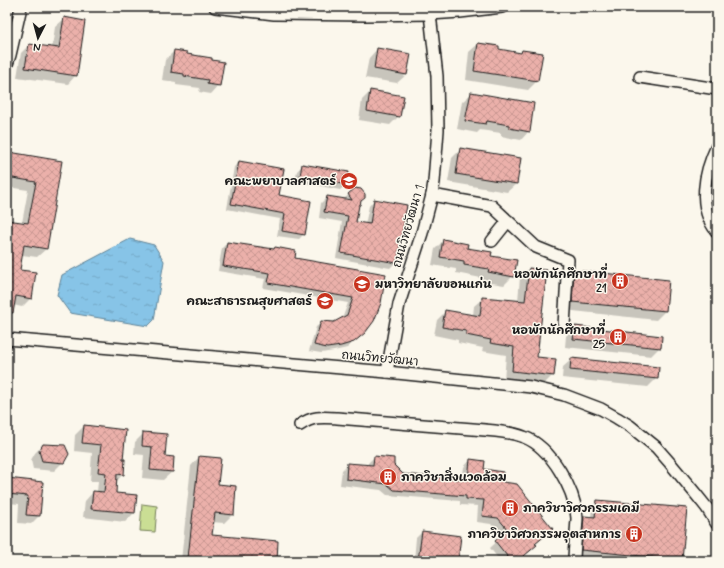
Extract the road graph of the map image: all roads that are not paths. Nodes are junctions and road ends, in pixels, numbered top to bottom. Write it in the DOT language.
graph roads {
  1 [pos="21,7"];
  2 [pos="215,7"];
  3 [pos="502,7"];
  4 [pos="430,14"];
  5 [pos="7,64"];
  6 [pos="640,77"];
  7 [pos="717,89"];
  8 [pos="717,146"];
  9 [pos="432,195"];
  10 [pos="508,221"];
  11 [pos="717,232"];
  12 [pos="492,241"];
  13 [pos="564,326"];
  14 [pos="7,339"];
  15 [pos="387,372"];
  16 [pos="300,426"];
  17 [pos="717,524"];
  18 [pos="574,561"];
  1 -- 5 [label="street"];
  2 -- 4 [label="street"];
  3 -- 4 [label="street"];
  4 -- 9 [label="street, ถนนวิทยวัฒนา 1"];
  6 -- 7 [label="street"];
  8 -- 11 [label="street"];
  9 -- 10 [label="street"];
  9 -- 15 [label="street, ถนนวิทยวัฒนา 1"];
  10 -- 12 [label="street"];
  10 -- 13 [label="street"];
  14 -- 15 [label="street, ถนนวิทยวัฒนา"];
  15 -- 17 [label="street, ถนนวิทยวัฒนา"];
  16 -- 18 [label="street"];
}
